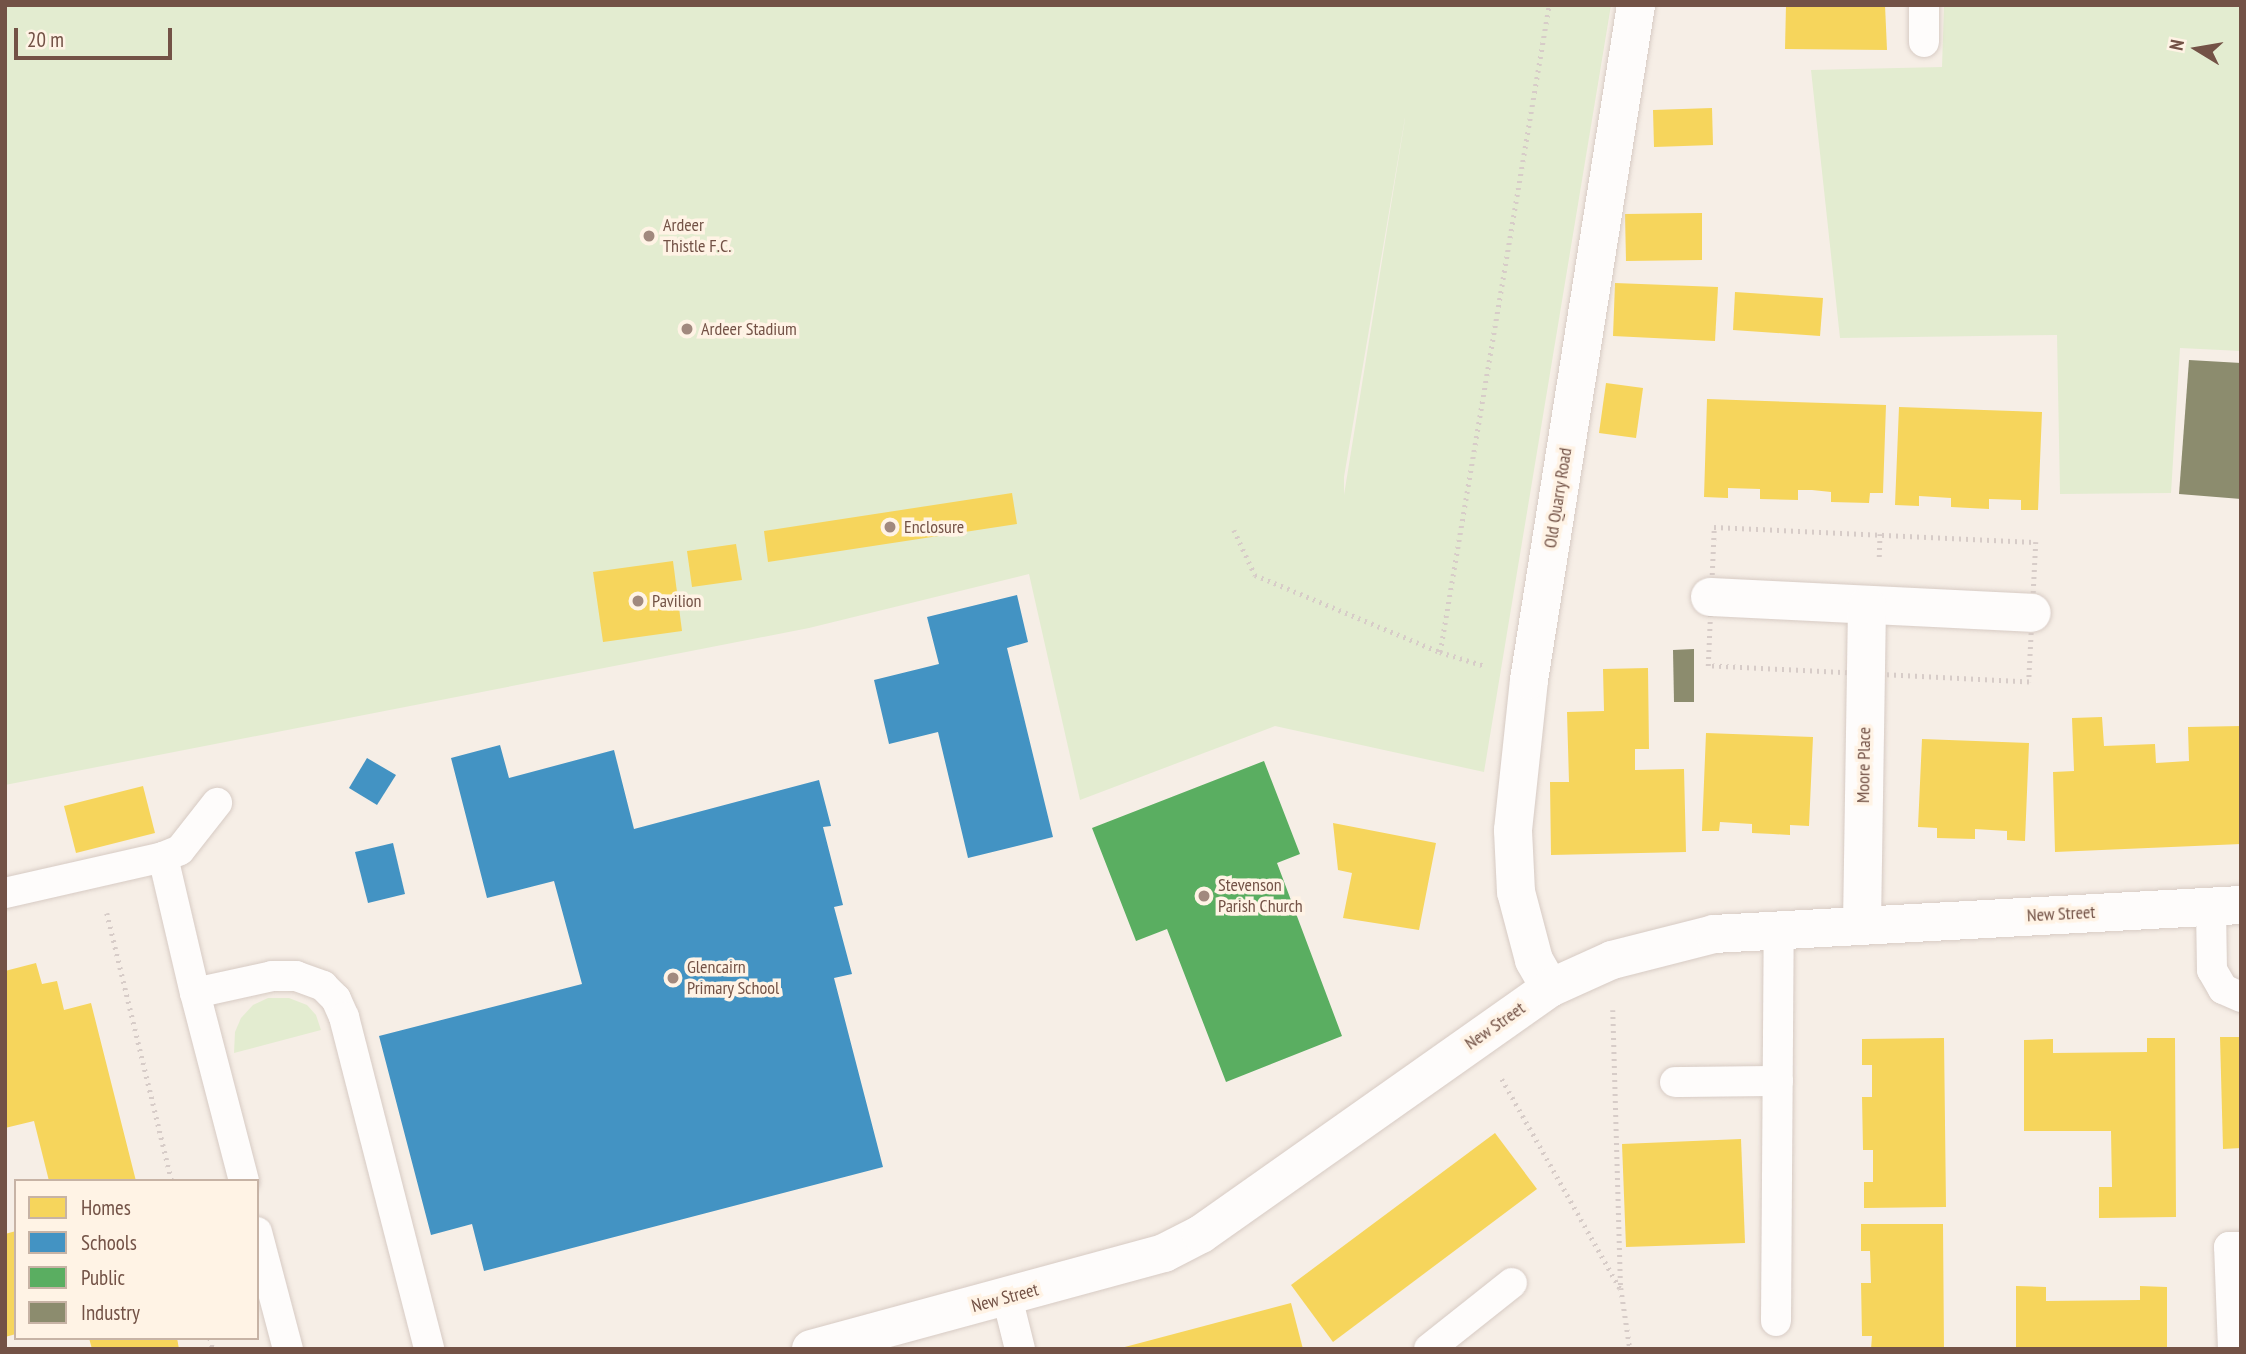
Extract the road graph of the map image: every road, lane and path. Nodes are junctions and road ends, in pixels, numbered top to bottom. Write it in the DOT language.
graph roads {
  1 [pos="1549,5"];
  2 [pos="1636,5"];
  3 [pos="1924,5"];
  4 [pos="1924,42"];
  5 [pos="1234,530"];
  6 [pos="1710,597"];
  7 [pos="1867,607"];
  8 [pos="2032,613"];
  9 [pos="1440,652"];
  10 [pos="1529,680"];
  11 [pos="217,803"];
  12 [pos="163,857"];
  13 [pos="98,872"];
  14 [pos="5,893"];
  15 [pos="2226,906"];
  16 [pos="1862,924"];
  17 [pos="1779,929"];
  18 [pos="1612,960"];
  19 [pos="1550,988"];
  20 [pos="195,993"];
  21 [pos="2241,997"];
  22 [pos="1478,1038"];
  23 [pos="1777,1081"];
  24 [pos="1675,1082"];
  25 [pos="172,1179"];
  26 [pos="243,1179"];
  27 [pos="259,1240"];
  28 [pos="2241,1247"];
  29 [pos="1512,1283"];
  30 [pos="1621,1288"];
  31 [pos="1007,1297"];
  32 [pos="1776,1321"];
  33 [pos="288,1349"];
  34 [pos="429,1349"];
  35 [pos="811,1349"];
  36 [pos="1020,1349"];
  37 [pos="1429,1349"];
  38 [pos="1630,1349"];
  39 [pos="2233,1349"];
  1 -- 9 [label="path"];
  2 -- 10 [label="street, Old Quarry Road"];
  3 -- 4 [label="lane"];
  5 -- 9 [label="path"];
  6 -- 7 [label="street"];
  7 -- 8 [label="street"];
  7 -- 16 [label="street, Moore Place"];
  9 -- 10 [label="path"];
  10 -- 19 [label="street, Old Quarry Road"];
  11 -- 12 [label="lane"];
  12 -- 13 [label="lane"];
  12 -- 20 [label="lane"];
  13 -- 14 [label="lane"];
  13 -- 25 [label="path"];
  15 -- 16 [label="street, New Street"];
  15 -- 21 [label="lane"];
  16 -- 17 [label="street, New Street"];
  17 -- 18 [label="street, New Street"];
  17 -- 23 [label="lane"];
  18 -- 19 [label="street, New Street"];
  18 -- 30 [label="path"];
  19 -- 22 [label="street, New Street"];
  20 -- 26 [label="lane"];
  20 -- 34 [label="lane"];
  22 -- 30 [label="path"];
  22 -- 31 [label="street, New Street"];
  23 -- 24 [label="lane"];
  23 -- 32 [label="lane"];
  27 -- 33 [label="lane"];
  28 -- 39 [label="lane"];
  29 -- 37 [label="lane"];
  30 -- 38 [label="path"];
  31 -- 35 [label="street, New Street"];
  31 -- 36 [label="lane"];
}
